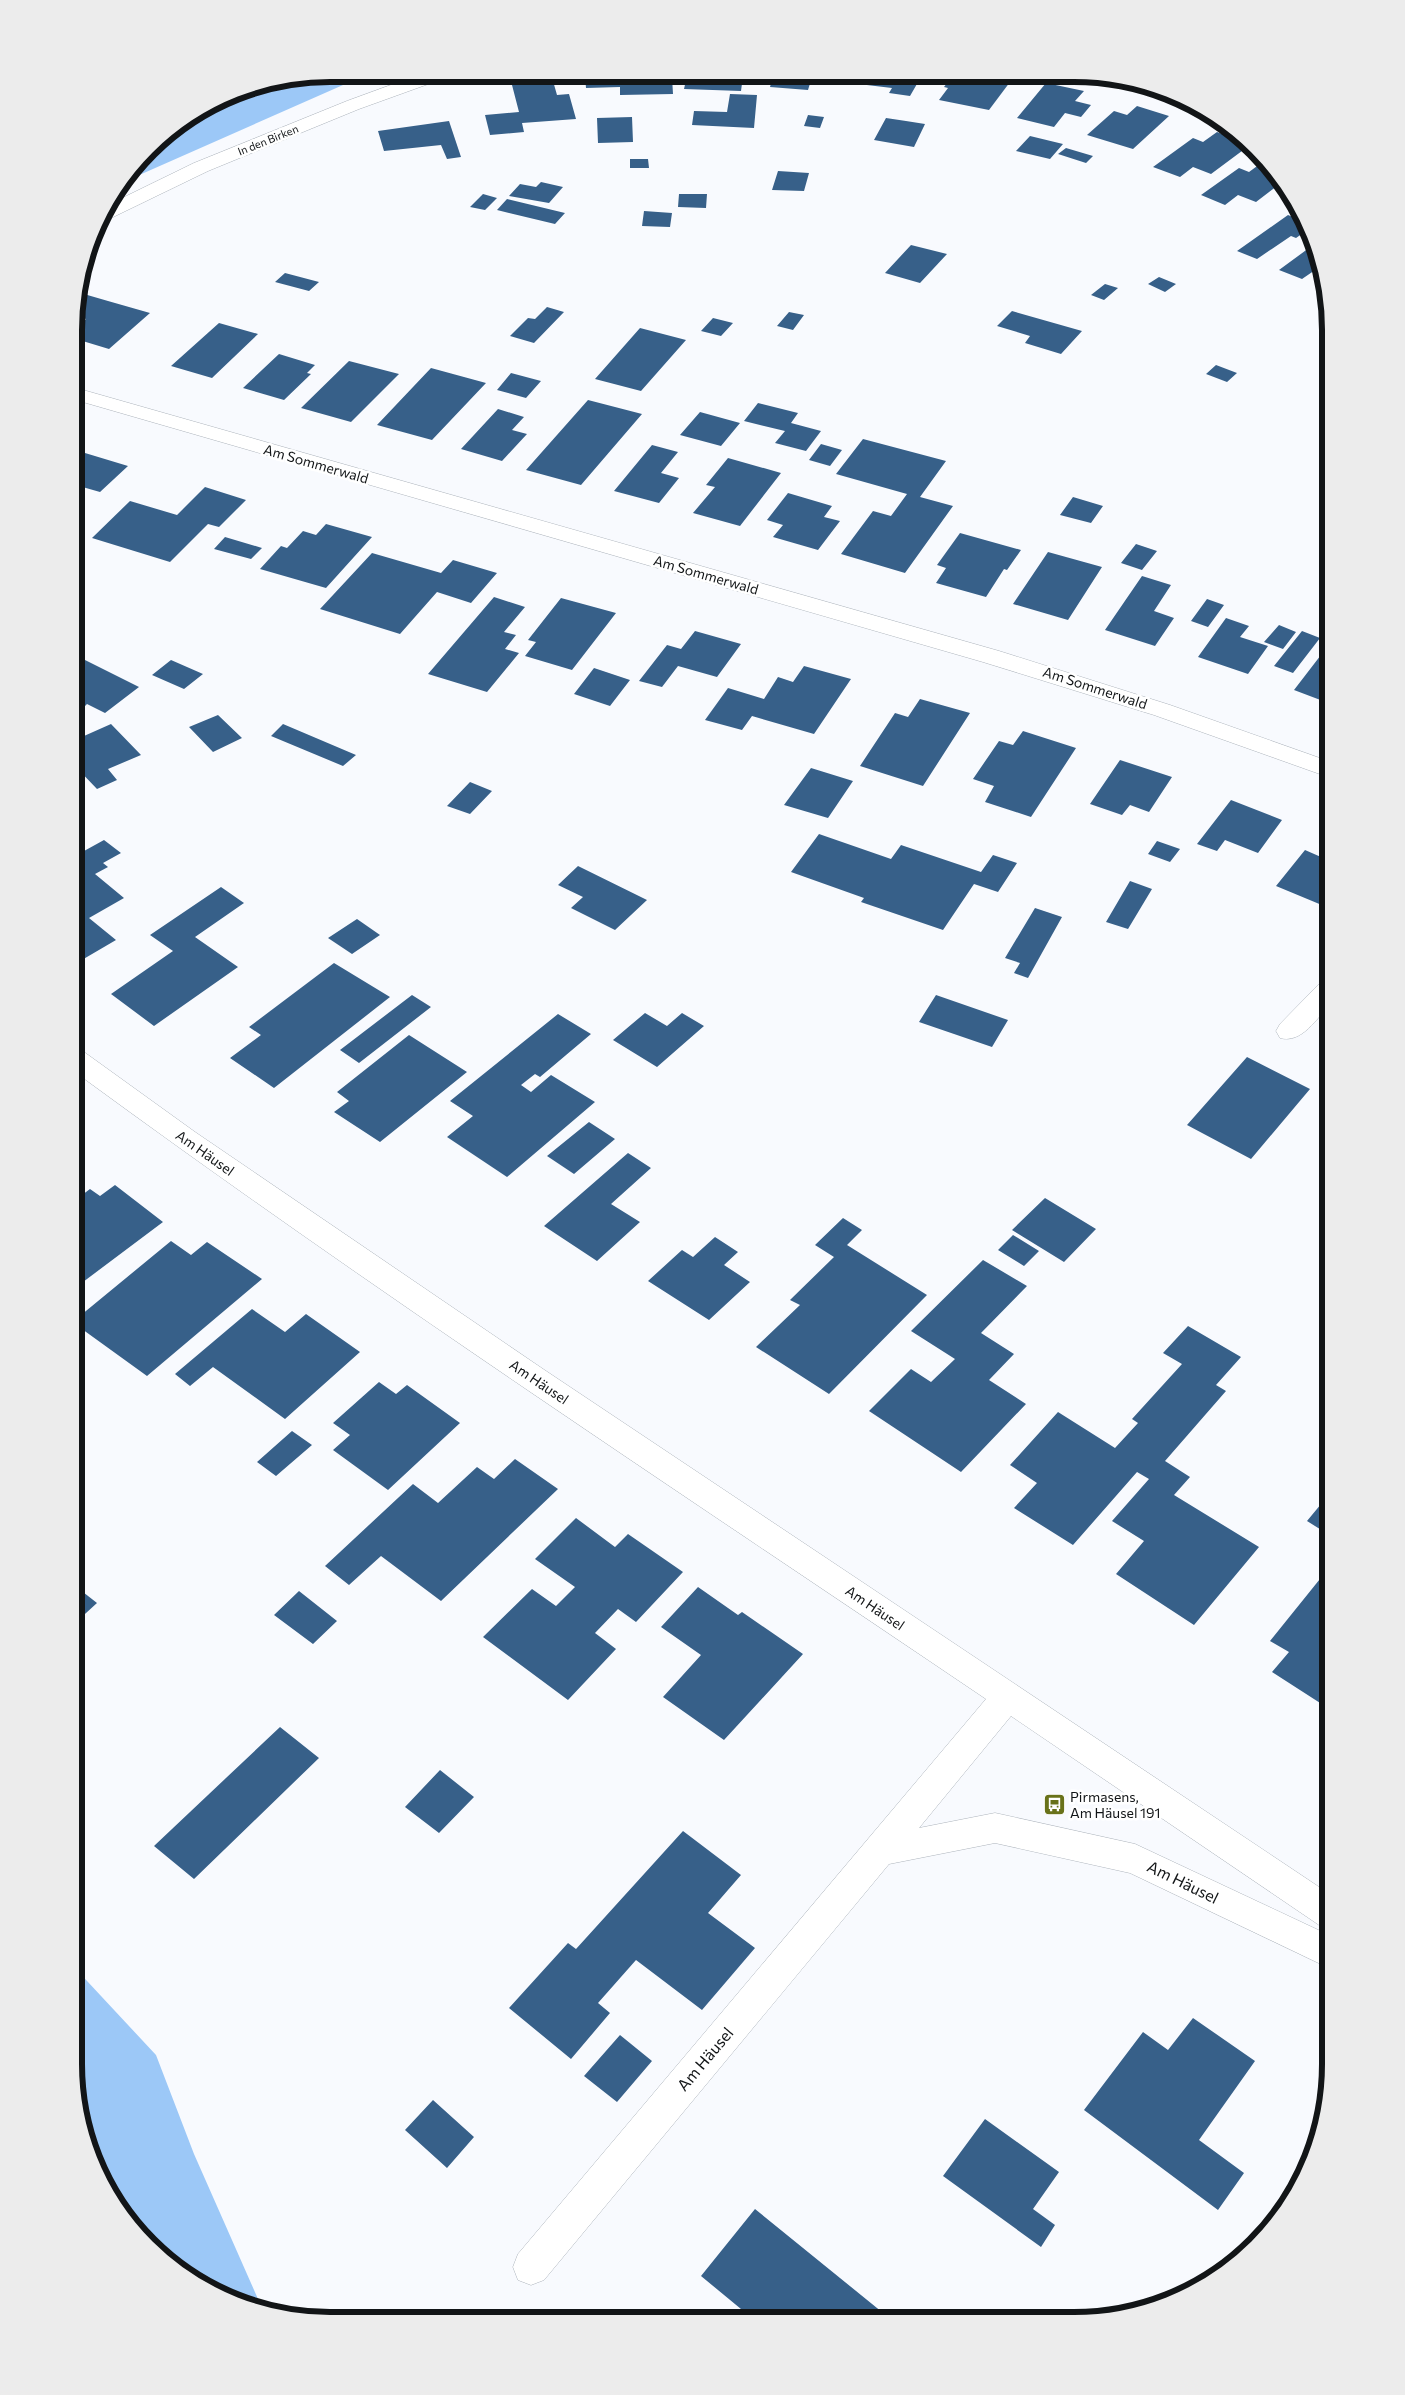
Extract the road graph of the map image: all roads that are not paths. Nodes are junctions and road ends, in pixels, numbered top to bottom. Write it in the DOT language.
graph roads {
  1 [pos="417,82"];
  2 [pos="114,209"];
  3 [pos="82,396"];
  4 [pos="1322,767"];
  5 [pos="1322,996"];
  6 [pos="1289,1031"];
  7 [pos="82,1064"];
  8 [pos="1008,1697"];
  9 [pos="879,1851"];
  10 [pos="1322,1908"];
  11 [pos="1322,1949"];
  12 [pos="531,2267"];
  1 -- 2 [label="street, In den Birken"];
  3 -- 4 [label="street, Am Sommerwald"];
  5 -- 6 [label="street"];
  7 -- 8 [label="street, Am Häusel"];
  8 -- 9 [label="street, Am Häusel"];
  8 -- 10 [label="street, Am Häusel"];
  9 -- 11 [label="street, Am Häusel"];
  9 -- 12 [label="street, Am Häusel"];
}
